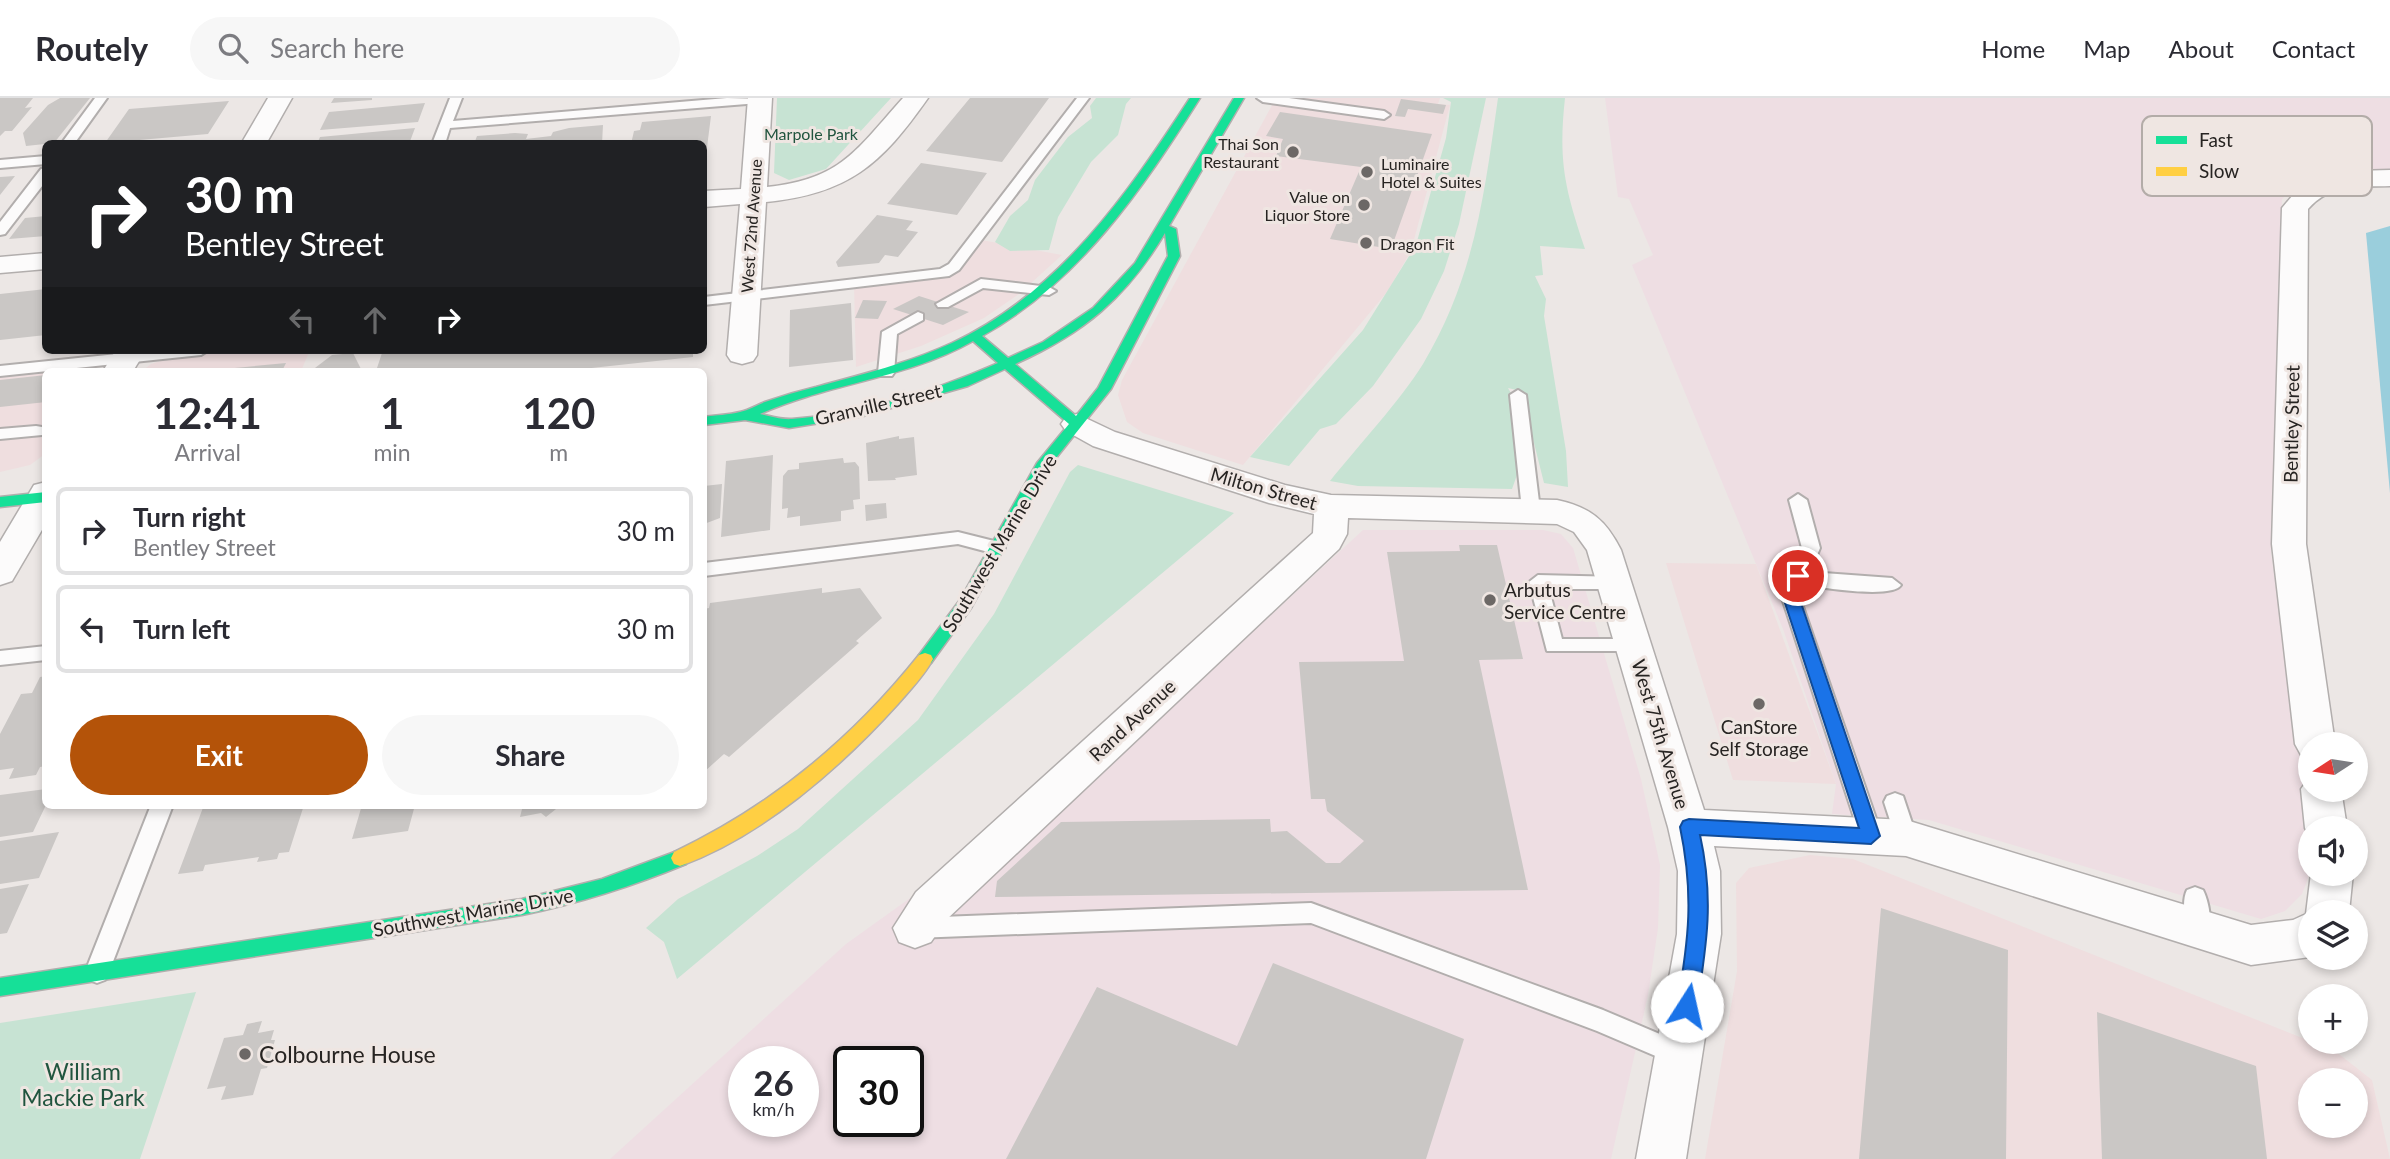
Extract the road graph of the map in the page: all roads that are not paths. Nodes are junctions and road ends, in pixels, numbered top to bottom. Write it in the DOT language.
graph roads {
  1 [pos="101,98"];
  2 [pos="280,98"];
  3 [pos="456,98"];
  4 [pos="915,98"];
  5 [pos="1083,98"];
  6 [pos="1195,98"];
  7 [pos="1240,98"];
  8 [pos="1263,98"];
  9 [pos="760,99"];
  10 [pos="1384,115"];
  11 [pos="445,125"];
  12 [pos="70,140"];
  13 [pos="255,140"];
  14 [pos="439,140"];
  15 [pos="42,160"];
  16 [pos="0,164"];
  17 [pos="42,177"];
  18 [pos="2390,178"];
  19 [pos="2372,179"];
  20 [pos="753,195"];
  21 [pos="2305,196"];
  22 [pos="707,199"];
  23 [pos="1168,220"];
  24 [pos="0,231"];
  25 [pos="42,261"];
  26 [pos="0,265"];
  27 [pos="1049,291"];
  28 [pos="746,296"];
  29 [pos="707,301"];
  30 [pos="943,303"];
  31 [pos="918,317"];
  32 [pos="978,339"];
  33 [pos="171,354"];
  34 [pos="742,355"];
  35 [pos="125,360"];
  36 [pos="1007,364"];
  37 [pos="0,371"];
  38 [pos="886,373"];
  39 [pos="1518,395"];
  40 [pos="745,416"];
  41 [pos="707,421"];
  42 [pos="1077,424"];
  43 [pos="36,431"];
  44 [pos="0,434"];
  45 [pos="42,496"];
  46 [pos="1798,500"];
  47 [pos="42,501"];
  48 [pos="0,502"];
  49 [pos="1331,506"];
  50 [pos="1531,510"];
  51 [pos="1588,524"];
  52 [pos="996,548"];
  53 [pos="707,570"];
  54 [pos="0,572"];
  55 [pos="1798,576"];
  56 [pos="1614,582"];
  57 [pos="1892,585"];
  58 [pos="1634,646"];
  59 [pos="42,653"];
  60 [pos="0,658"];
  61 [pos="2313,732"];
  62 [pos="160,809"];
  63 [pos="1891,825"];
  64 [pos="1689,827"];
  65 [pos="915,928"];
  66 [pos="2298,940"];
  67 [pos="97,972"];
  68 [pos="0,986"];
  69 [pos="1679,1054"];
  70 [pos="1661,1159"];
  1 -- 12 [label="lane"];
  2 -- 13 [label="street"];
  3 -- 11 [label="lane"];
  4 -- 20 [label="street"];
  5 -- 28 [label="lane"];
  6 -- 27 [label="main road"];
  7 -- 23 [label="main road"];
  8 -- 10 [label="lane"];
  9 -- 11 [label="lane"];
  9 -- 20 [label="street, West 72nd Avenue"];
  11 -- 14 [label="lane"];
  15 -- 16 [label="lane"];
  17 -- 24 [label="lane"];
  18 -- 19 [label="street, Bentley Street"];
  20 -- 22 [label="street"];
  20 -- 28 [label="street, West 72nd Avenue"];
  21 -- 61 [label="street, Bentley Street"];
  23 -- 36 [label="main road"];
  23 -- 42 [label="main road, Southwest Marine Drive"];
  25 -- 26 [label="street"];
  27 -- 30 [label="lane"];
  27 -- 32 [label="main road"];
  28 -- 29 [label="lane"];
  28 -- 34 [label="street, West 72nd Avenue"];
  31 -- 38 [label="lane"];
  32 -- 36 [label="main road, Milton Street"];
  32 -- 38 [label="main road, Granville Street"];
  33 -- 35 [label="lane"];
  35 -- 37 [label="lane"];
  36 -- 40 [label="main road, Granville Street"];
  36 -- 42 [label="main road, Milton Street"];
  38 -- 40 [label="main road, Granville Street"];
  39 -- 50 [label="lane"];
  40 -- 41 [label="main road, Granville Street"];
  42 -- 49 [label="street, Milton Street"];
  42 -- 52 [label="main road, Southwest Marine Drive"];
  43 -- 44 [label="lane"];
  45 -- 48 [label="main road"];
  46 -- 55 [label="lane"];
  47 -- 54 [label="street"];
  49 -- 50 [label="street, Milton Street"];
  49 -- 65 [label="street, Rand Avenue"];
  50 -- 51 [label="street, Milton Street"];
  51 -- 56 [label="street, West 75th Avenue"];
  52 -- 53 [label="lane"];
  52 -- 67 [label="main road, Southwest Marine Drive"];
  55 -- 57 [label="lane"];
  55 -- 63 [label="lane"];
  56 -- 58 [label="street, West 75th Avenue"];
  56 -- 58 [label="lane"];
  58 -- 64 [label="street, West 75th Avenue"];
  59 -- 60 [label="lane"];
  62 -- 67 [label="lane"];
  63 -- 64 [label="street"];
  63 -- 66 [label="street"];
  64 -- 69 [label="street, West 75th Avenue"];
  65 -- 69 [label="lane"];
  67 -- 68 [label="main road, Southwest Marine Drive"];
  69 -- 70 [label="street, West 75th Avenue"];
}
